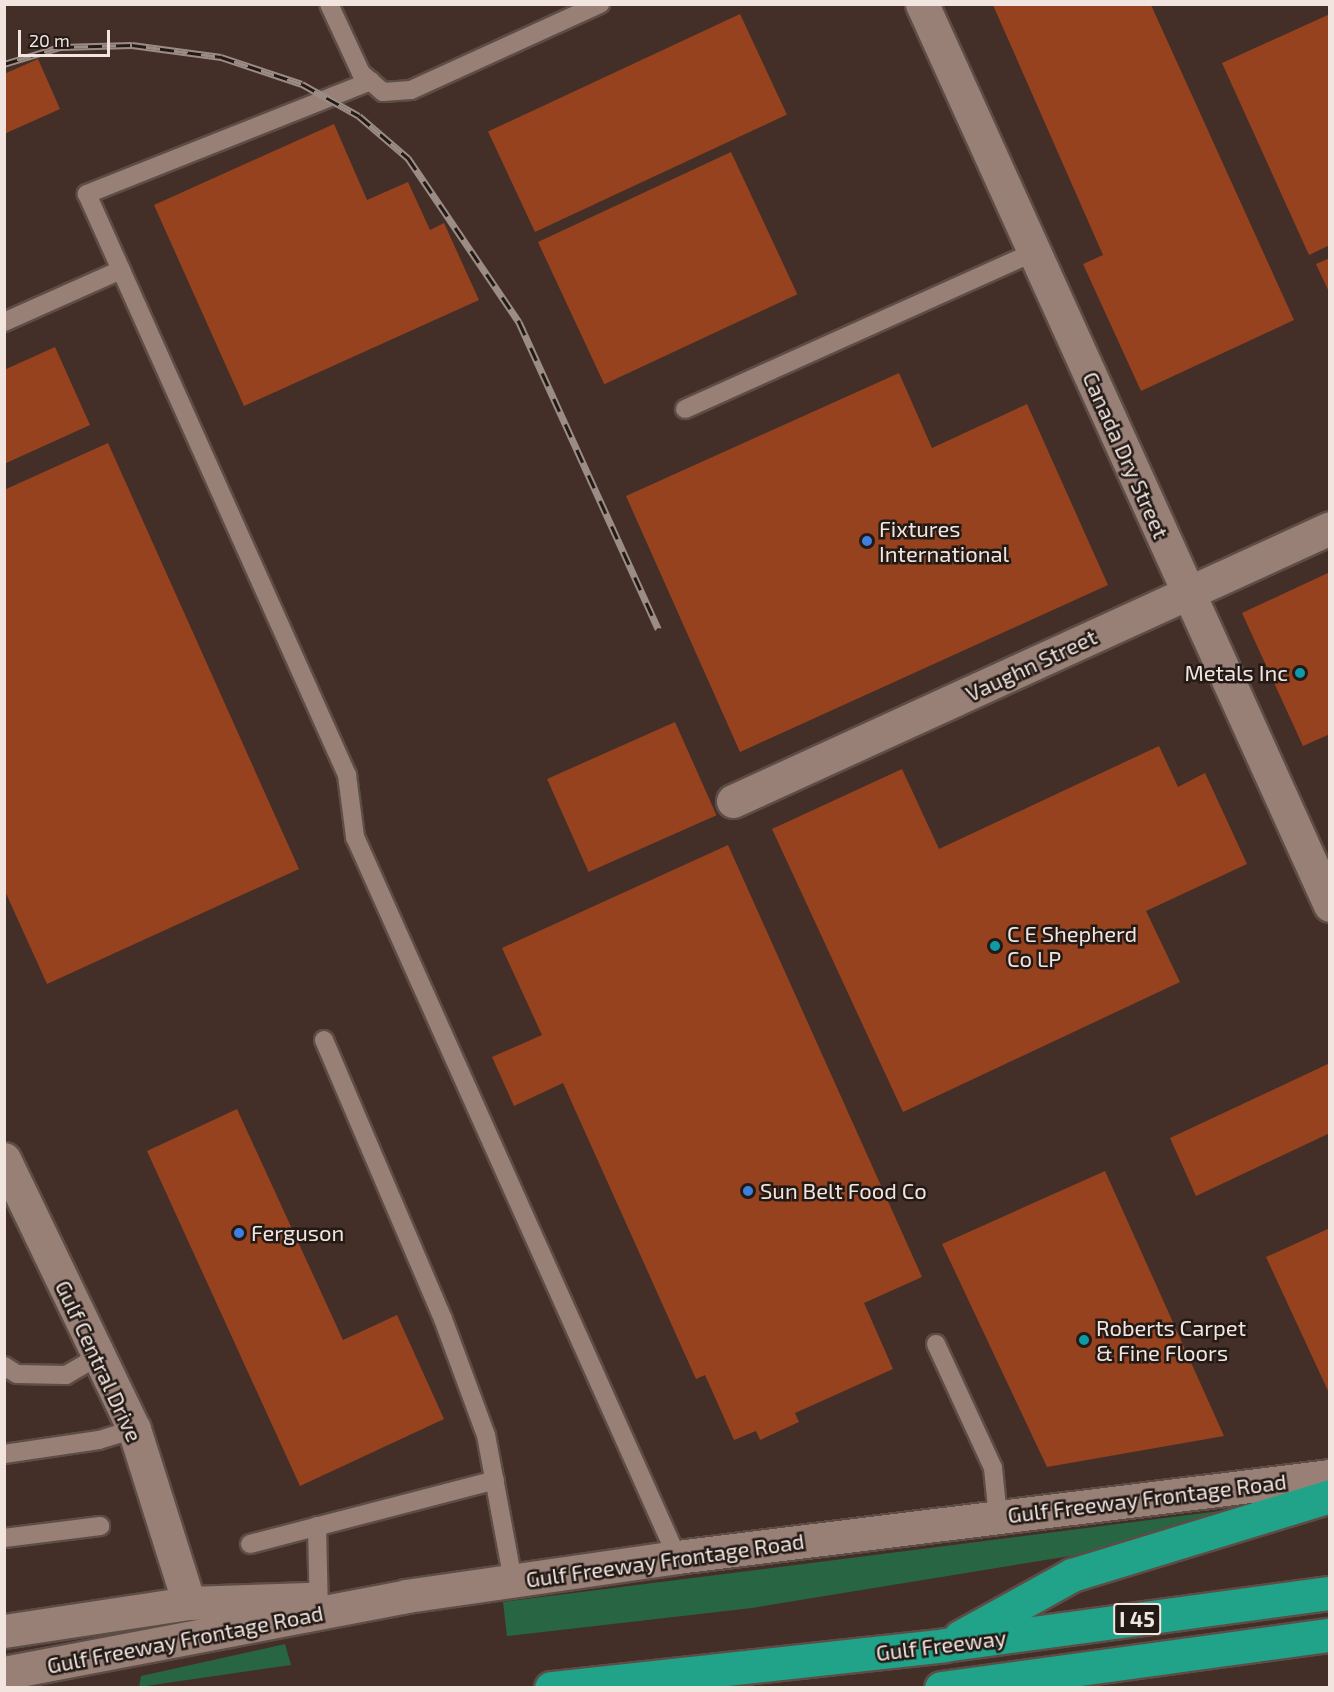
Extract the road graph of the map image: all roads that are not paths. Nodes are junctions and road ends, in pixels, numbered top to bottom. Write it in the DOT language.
graph roads {
  1 [pos="329,4"];
  2 [pos="600,4"];
  3 [pos="922,4"];
  4 [pos="371,81"];
  5 [pos="1034,252"];
  6 [pos="121,270"];
  7 [pos="4,322"];
  8 [pos="685,409"];
  9 [pos="1329,528"];
  10 [pos="1188,593"];
  11 [pos="733,801"];
  12 [pos="1329,905"];
  13 [pos="324,1040"];
  14 [pos="4,1160"];
  15 [pos="936,1344"];
  16 [pos="97,1356"];
  17 [pos="4,1366"];
  18 [pos="134,1429"];
  19 [pos="4,1454"];
  20 [pos="1329,1476"];
  21 [pos="495,1480"];
  22 [pos="1329,1496"];
  23 [pos="998,1517"];
  24 [pos="100,1526"];
  25 [pos="317,1526"];
  26 [pos="4,1538"];
  27 [pos="250,1544"];
  28 [pos="677,1557"];
  29 [pos="513,1580"];
  30 [pos="1329,1593"];
  31 [pos="189,1603"];
  32 [pos="318,1606"];
  33 [pos="4,1631"];
  34 [pos="1329,1635"];
  35 [pos="944,1645"];
  36 [pos="4,1672"];
  37 [pos="551,1688"];
  38 [pos="941,1688"];
  1 -- 4 [label="lane"];
  2 -- 4 [label="lane"];
  3 -- 5 [label="street, Canada Dry Street"];
  4 -- 6 [label="lane"];
  5 -- 8 [label="lane"];
  5 -- 10 [label="street, Canada Dry Street"];
  6 -- 7 [label="lane"];
  6 -- 28 [label="lane"];
  9 -- 10 [label="street, Vaughn Street"];
  10 -- 11 [label="street, Vaughn Street"];
  10 -- 12 [label="street, Canada Dry Street"];
  13 -- 21 [label="lane"];
  14 -- 16 [label="street, Gulf Central Drive"];
  15 -- 23 [label="lane"];
  16 -- 17 [label="lane"];
  16 -- 18 [label="street, Gulf Central Drive"];
  18 -- 19 [label="lane"];
  18 -- 31 [label="street, Gulf Central Drive"];
  20 -- 23 [label="street, Gulf Freeway Frontage Road"];
  21 -- 25 [label="lane"];
  21 -- 29 [label="lane"];
  22 -- 35 [label="highway"];
  23 -- 28 [label="street, Gulf Freeway Frontage Road"];
  24 -- 26 [label="lane"];
  25 -- 27 [label="lane"];
  25 -- 32 [label="lane"];
  28 -- 29 [label="street, Gulf Freeway Frontage Road"];
  29 -- 32 [label="street, Gulf Freeway Frontage Road"];
  30 -- 35 [label="highway, Gulf Freeway / I 45"];
  31 -- 32 [label="street"];
  31 -- 33 [label="street"];
  32 -- 36 [label="street, Gulf Freeway Frontage Road"];
  34 -- 38 [label="highway, Gulf Freeway"];
  35 -- 37 [label="highway, Gulf Freeway / I 45"];
}
